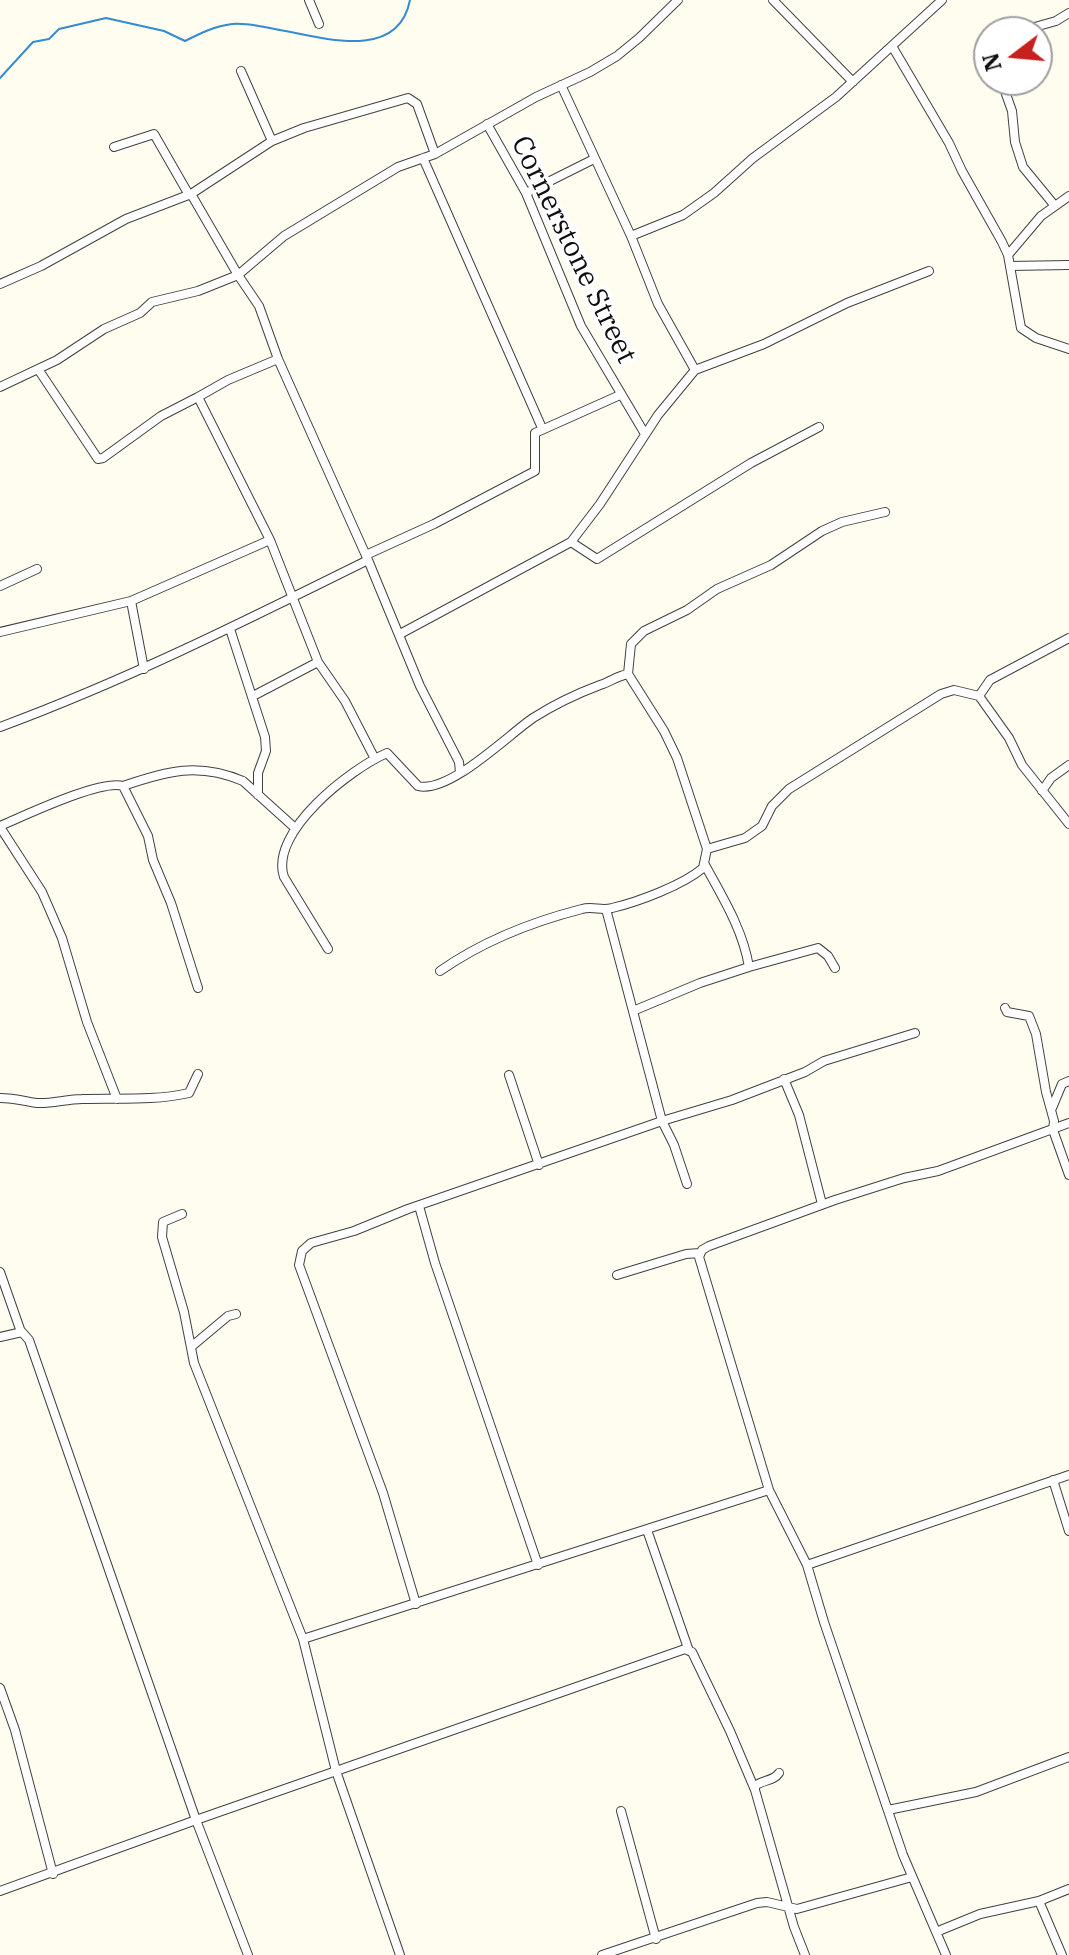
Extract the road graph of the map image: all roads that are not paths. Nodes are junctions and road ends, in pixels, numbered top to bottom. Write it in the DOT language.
graph roads {
  1 [pos="309,0"];
  2 [pos="678,0"];
  3 [pos="773,0"];
  4 [pos="942,0"];
  5 [pos="319,24"];
  6 [pos="892,46"];
  7 [pos="241,71"];
  8 [pos="853,82"];
  9 [pos="561,85"];
  10 [pos="1007,96"];
  11 [pos="487,124"];
  12 [pos="272,141"];
  13 [pos="114,147"];
  14 [pos="435,154"];
  15 [pos="423,158"];
  16 [pos="594,159"];
  17 [pos="526,193"];
  18 [pos="190,194"];
  19 [pos="1069,196"];
  20 [pos="1055,206"];
  21 [pos="631,236"];
  22 [pos="1008,255"];
  23 [pos="1069,265"];
  24 [pos="1010,266"];
  25 [pos="929,271"];
  26 [pos="238,275"];
  27 [pos="0,284"];
  28 [pos="1069,349"];
  29 [pos="278,359"];
  30 [pos="38,369"];
  31 [pos="695,370"];
  32 [pos="0,387"];
  33 [pos="620,395"];
  34 [pos="198,397"];
  35 [pos="819,427"];
  36 [pos="542,428"];
  37 [pos="645,434"];
  38 [pos="885,512"];
  39 [pos="270,540"];
  40 [pos="571,542"];
  41 [pos="367,558"];
  42 [pos="37,569"];
  43 [pos="0,586"];
  44 [pos="292,598"];
  45 [pos="131,601"];
  46 [pos="230,629"];
  47 [pos="0,632"];
  48 [pos="400,634"];
  49 [pos="1069,638"];
  50 [pos="318,662"];
  51 [pos="144,669"];
  52 [pos="628,674"];
  53 [pos="253,696"];
  54 [pos="979,696"];
  55 [pos="0,727"];
  56 [pos="375,759"];
  57 [pos="459,762"];
  58 [pos="475,764"];
  59 [pos="1069,765"];
  60 [pos="258,773"];
  61 [pos="460,773"];
  62 [pos="1031,777"];
  63 [pos="1051,778"];
  64 [pos="243,781"];
  65 [pos="123,786"];
  66 [pos="1042,791"];
  67 [pos="258,795"];
  68 [pos="1069,824"];
  69 [pos="0,826"];
  70 [pos="295,828"];
  71 [pos="707,849"];
  72 [pos="705,865"];
  73 [pos="606,909"];
  74 [pos="328,949"];
  75 [pos="749,967"];
  76 [pos="835,968"];
  77 [pos="440,971"];
  78 [pos="198,988"];
  79 [pos="1005,1008"];
  80 [pos="633,1011"];
  81 [pos="915,1033"];
  82 [pos="198,1074"];
  83 [pos="509,1075"];
  84 [pos="784,1079"];
  85 [pos="1069,1081"];
  86 [pos="0,1098"];
  87 [pos="117,1099"];
  88 [pos="1052,1109"];
  89 [pos="662,1121"];
  90 [pos="1069,1123"];
  91 [pos="1053,1130"];
  92 [pos="539,1165"];
  93 [pos="1069,1175"];
  94 [pos="687,1184"];
  95 [pos="822,1204"];
  96 [pos="419,1206"];
  97 [pos="182,1214"];
  98 [pos="700,1253"];
  99 [pos="0,1272"];
  100 [pos="617,1275"];
  101 [pos="236,1314"];
  102 [pos="21,1332"];
  103 [pos="0,1337"];
  104 [pos="191,1347"];
  105 [pos="1069,1475"];
  106 [pos="1053,1480"];
  107 [pos="769,1490"];
  108 [pos="647,1530"];
  109 [pos="1069,1531"];
  110 [pos="538,1565"];
  111 [pos="807,1565"];
  112 [pos="416,1604"];
  113 [pos="303,1639"];
  114 [pos="689,1651"];
  115 [pos="0,1688"];
  116 [pos="1069,1757"];
  117 [pos="336,1771"];
  118 [pos="779,1773"];
  119 [pos="755,1790"];
  120 [pos="888,1810"];
  121 [pos="621,1811"];
  122 [pos="196,1820"];
  123 [pos="53,1874"];
  124 [pos="912,1877"];
  125 [pos="1069,1889"];
  126 [pos="0,1891"];
  127 [pos="1039,1901"];
  128 [pos="788,1907"];
  129 [pos="936,1932"];
  130 [pos="656,1939"];
  131 [pos="247,1955"];
  132 [pos="400,1955"];
  133 [pos="603,1955"];
  134 [pos="805,1955"];
  135 [pos="946,1955"];
  136 [pos="1062,1955"];
  1 -- 5 [label="street"];
  2 -- 9 [label="street"];
  3 -- 8 [label="street"];
  4 -- 6 [label="street"];
  6 -- 8 [label="street"];
  6 -- 22 [label="street"];
  7 -- 12 [label="street"];
  8 -- 21 [label="street"];
  9 -- 11 [label="street"];
  9 -- 16 [label="street"];
  10 -- 20 [label="street"];
  11 -- 14 [label="street"];
  11 -- 17 [label="street, Cornerstone Street"];
  12 -- 14 [label="street"];
  12 -- 18 [label="street"];
  13 -- 18 [label="street"];
  14 -- 15 [label="street"];
  15 -- 26 [label="street"];
  15 -- 36 [label="street"];
  16 -- 17 [label="street"];
  16 -- 21 [label="street"];
  17 -- 33 [label="street, Cornerstone Street"];
  18 -- 26 [label="street"];
  18 -- 27 [label="street"];
  19 -- 20 [label="street"];
  20 -- 22 [label="street"];
  21 -- 31 [label="street"];
  22 -- 24 [label="street"];
  23 -- 24 [label="street"];
  24 -- 28 [label="street"];
  25 -- 31 [label="street"];
  26 -- 29 [label="street"];
  26 -- 30 [label="street"];
  29 -- 34 [label="street"];
  29 -- 41 [label="street"];
  30 -- 32 [label="street"];
  30 -- 34 [label="street"];
  31 -- 37 [label="street"];
  33 -- 36 [label="street"];
  33 -- 37 [label="street, Cornerstone Street"];
  34 -- 39 [label="street"];
  35 -- 40 [label="street"];
  36 -- 41 [label="street"];
  37 -- 40 [label="street"];
  38 -- 52 [label="street"];
  39 -- 44 [label="street"];
  39 -- 45 [label="street"];
  40 -- 48 [label="street"];
  41 -- 44 [label="street"];
  41 -- 48 [label="street"];
  42 -- 43 [label="street"];
  44 -- 46 [label="street"];
  44 -- 50 [label="street"];
  45 -- 47 [label="street"];
  45 -- 51 [label="street"];
  46 -- 51 [label="street"];
  46 -- 53 [label="street"];
  48 -- 57 [label="street"];
  49 -- 54 [label="street"];
  50 -- 53 [label="street"];
  50 -- 56 [label="street"];
  51 -- 55 [label="street"];
  52 -- 58 [label="street"];
  52 -- 71 [label="street"];
  53 -- 60 [label="street"];
  54 -- 62 [label="street"];
  54 -- 71 [label="street"];
  56 -- 61 [label="street"];
  56 -- 70 [label="street"];
  57 -- 58 [label="street"];
  57 -- 61 [label="street"];
  58 -- 61 [label="street"];
  59 -- 63 [label="street"];
  60 -- 64 [label="street"];
  60 -- 67 [label="street"];
  62 -- 63 [label="street"];
  62 -- 66 [label="street"];
  63 -- 66 [label="street"];
  64 -- 65 [label="street"];
  64 -- 67 [label="street"];
  65 -- 69 [label="street"];
  65 -- 78 [label="street"];
  66 -- 68 [label="street"];
  67 -- 70 [label="street"];
  69 -- 87 [label="street"];
  70 -- 74 [label="street"];
  71 -- 72 [label="street"];
  72 -- 73 [label="street"];
  72 -- 75 [label="street"];
  73 -- 77 [label="street"];
  73 -- 80 [label="street"];
  75 -- 76 [label="street"];
  75 -- 80 [label="street"];
  79 -- 88 [label="street"];
  80 -- 89 [label="street"];
  81 -- 84 [label="street"];
  82 -- 87 [label="street"];
  83 -- 92 [label="street"];
  84 -- 89 [label="street"];
  84 -- 95 [label="street"];
  85 -- 88 [label="street"];
  86 -- 87 [label="street"];
  88 -- 91 [label="street"];
  89 -- 92 [label="street"];
  89 -- 94 [label="street"];
  90 -- 91 [label="street"];
  91 -- 93 [label="street"];
  91 -- 95 [label="street"];
  92 -- 96 [label="street"];
  95 -- 98 [label="street"];
  96 -- 110 [label="street"];
  96 -- 112 [label="street"];
  97 -- 104 [label="street"];
  98 -- 100 [label="street"];
  98 -- 107 [label="street"];
  99 -- 102 [label="street"];
  101 -- 104 [label="street"];
  102 -- 103 [label="street"];
  102 -- 122 [label="street"];
  104 -- 113 [label="street"];
  105 -- 106 [label="street"];
  106 -- 109 [label="street"];
  106 -- 111 [label="street"];
  107 -- 108 [label="street"];
  107 -- 111 [label="street"];
  108 -- 110 [label="street"];
  108 -- 114 [label="street"];
  110 -- 112 [label="street"];
  111 -- 120 [label="street"];
  112 -- 113 [label="street"];
  113 -- 117 [label="street"];
  114 -- 117 [label="street"];
  114 -- 119 [label="street"];
  115 -- 123 [label="street"];
  116 -- 120 [label="street"];
  117 -- 122 [label="street"];
  117 -- 132 [label="street"];
  118 -- 119 [label="street"];
  119 -- 128 [label="street"];
  120 -- 124 [label="street"];
  121 -- 130 [label="street"];
  122 -- 123 [label="street"];
  122 -- 131 [label="street"];
  123 -- 126 [label="street"];
  124 -- 128 [label="street"];
  124 -- 129 [label="street"];
  125 -- 127 [label="street"];
  127 -- 129 [label="street"];
  127 -- 136 [label="street"];
  128 -- 130 [label="street"];
  128 -- 134 [label="street"];
  129 -- 135 [label="street"];
  130 -- 133 [label="street"];
}
